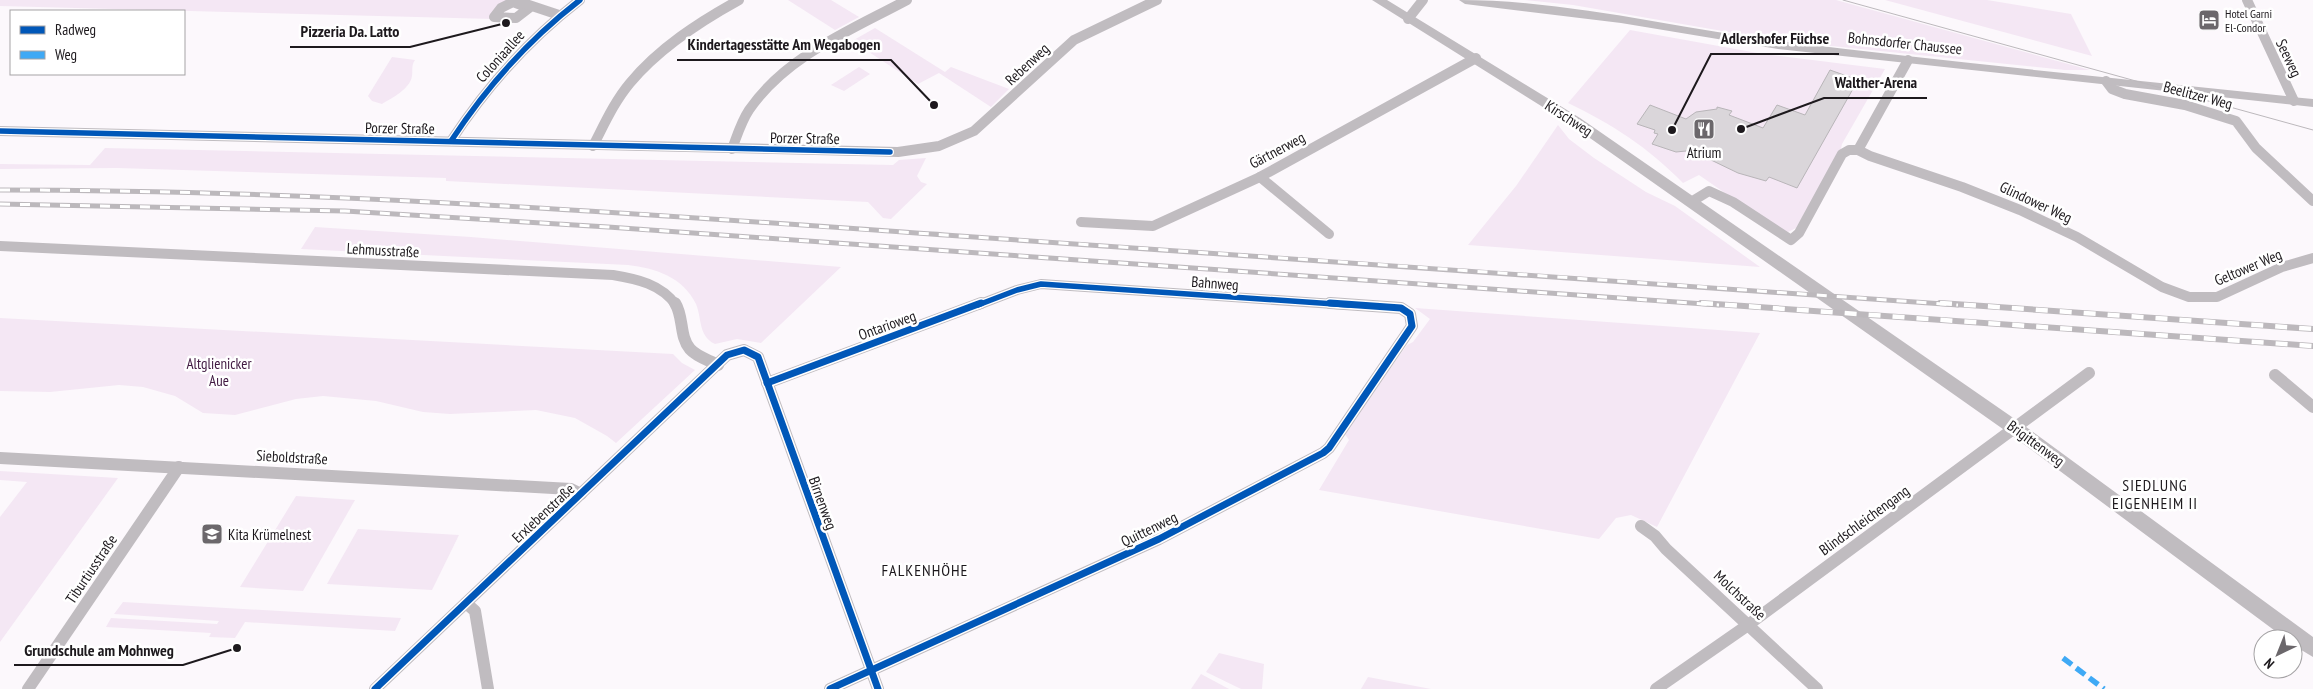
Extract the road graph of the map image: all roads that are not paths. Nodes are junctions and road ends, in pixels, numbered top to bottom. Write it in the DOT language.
graph roads {
  1 [pos="516,0"];
  2 [pos="580,0"];
  3 [pos="739,0"];
  4 [pos="907,0"];
  5 [pos="1157,0"];
  6 [pos="1378,0"];
  7 [pos="1424,0"];
  8 [pos="1465,0"];
  9 [pos="2247,0"];
  10 [pos="559,15"];
  11 [pos="1408,19"];
  12 [pos="1476,58"];
  13 [pos="1908,60"];
  14 [pos="2106,81"];
  15 [pos="2294,101"];
  16 [pos="2313,103"];
  17 [pos="0,131"];
  18 [pos="451,141"];
  19 [pos="592,146"];
  20 [pos="732,149"];
  21 [pos="919,150"];
  22 [pos="1858,150"];
  23 [pos="1260,177"];
  24 [pos="2313,201"];
  25 [pos="1691,202"];
  26 [pos="1080,222"];
  27 [pos="1328,234"];
  28 [pos="0,246"];
  29 [pos="1755,246"];
  30 [pos="2313,258"];
  31 [pos="1016,290"];
  32 [pos="2194,297"];
  33 [pos="1410,314"];
  34 [pos="727,355"];
  35 [pos="718,365"];
  36 [pos="2090,373"];
  37 [pos="2276,375"];
  38 [pos="767,383"];
  39 [pos="2313,407"];
  40 [pos="2016,429"];
  41 [pos="0,458"];
  42 [pos="179,468"];
  43 [pos="581,494"];
  44 [pos="1641,526"];
  45 [pos="466,603"];
  46 [pos="1748,625"];
  47 [pos="2313,648"];
  48 [pos="871,672"];
  49 [pos="28,689"];
  50 [pos="375,689"];
  51 [pos="488,689"];
  52 [pos="830,689"];
  53 [pos="878,689"];
  54 [pos="1656,689"];
  55 [pos="1817,689"];
  1 -- 10 [label="street"];
  2 -- 10 [label="street, Coloniaallee"];
  3 -- 19 [label="street"];
  4 -- 20 [label="street"];
  5 -- 21 [label="street, Rebenweg"];
  6 -- 11 [label="street, Kirschweg"];
  7 -- 11 [label="street"];
  8 -- 13 [label="street, Bohnsdorfer Chaussee"];
  9 -- 15 [label="street, Seeweg"];
  10 -- 18 [label="street, Coloniaallee"];
  11 -- 12 [label="street, Kirschweg"];
  12 -- 23 [label="street, Gärtnerweg"];
  12 -- 25 [label="street, Kirschweg"];
  13 -- 14 [label="street, Bohnsdorfer Chaussee"];
  13 -- 22 [label="street"];
  14 -- 15 [label="street, Bohnsdorfer Chaussee"];
  14 -- 24 [label="street, Beelitzer Weg"];
  15 -- 16 [label="street, Bohnsdorfer Chaussee"];
  17 -- 18 [label="street, Porzer Straße"];
  18 -- 19 [label="street, Porzer Straße"];
  19 -- 20 [label="street, Porzer Straße"];
  20 -- 21 [label="street, Porzer Straße"];
  22 -- 25 [label="street"];
  22 -- 32 [label="street, Glindower Weg"];
  23 -- 26 [label="street, Gärtnerweg"];
  23 -- 27 [label="street"];
  25 -- 29 [label="street, Kirschweg"];
  28 -- 35 [label="street, Lehmusstraße"];
  29 -- 40 [label="street, Brigittenweg"];
  30 -- 32 [label="street, Geltower Weg"];
  31 -- 33 [label="street, Bahnweg"];
  31 -- 38 [label="street, Ontarioweg"];
  33 -- 48 [label="street, Quittenweg"];
  34 -- 35 [label="street, Erxlebenstraße"];
  34 -- 38 [label="street, Birnenweg"];
  35 -- 43 [label="street, Erxlebenstraße"];
  36 -- 40 [label="street, Blindschleichengang"];
  37 -- 39 [label="street"];
  38 -- 48 [label="street, Birnenweg"];
  40 -- 46 [label="street, Blindschleichengang"];
  40 -- 47 [label="street, Brigittenweg"];
  41 -- 42 [label="street, Sieboldstraße"];
  42 -- 43 [label="street, Sieboldstraße"];
  42 -- 49 [label="street, Tiburtiusstraße"];
  43 -- 45 [label="street, Erxlebenstraße"];
  44 -- 46 [label="street, Molchstraße"];
  45 -- 50 [label="street, Erxlebenstraße"];
  45 -- 51 [label="street"];
  46 -- 54 [label="street, Blindschleichengang"];
  46 -- 55 [label="street, Molchstraße"];
  48 -- 52 [label="street, Quittenweg"];
  48 -- 53 [label="street, Birnenweg"];
}
